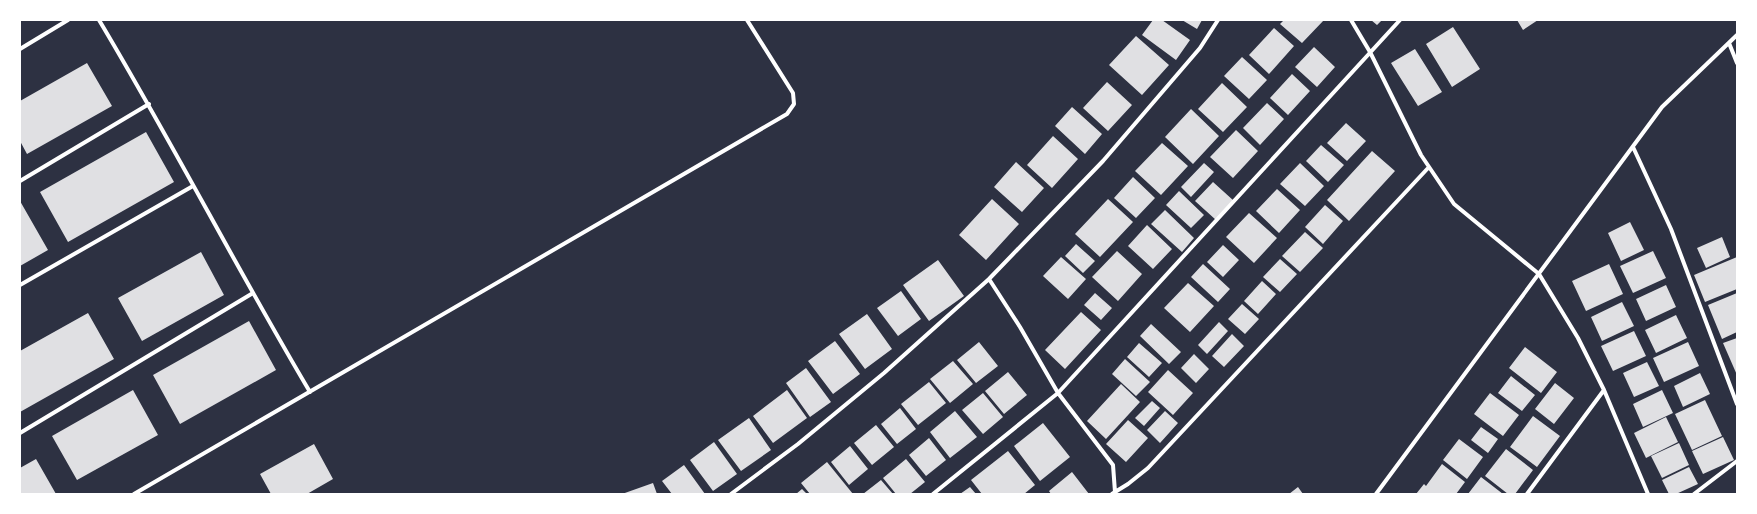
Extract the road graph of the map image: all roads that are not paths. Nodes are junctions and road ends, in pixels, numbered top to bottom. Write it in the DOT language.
graph roads {
  1 [pos="68,20"];
  2 [pos="99,20"];
  3 [pos="747,20"];
  4 [pos="1218,20"];
  5 [pos="1351,20"];
  6 [pos="1400,20"];
  7 [pos="1737,35"];
  8 [pos="1729,43"];
  9 [pos="20,49"];
  10 [pos="1370,52"];
  11 [pos="1737,63"];
  12 [pos="149,104"];
  13 [pos="1632,147"];
  14 [pos="1429,167"];
  15 [pos="20,181"];
  16 [pos="193,186"];
  17 [pos="1539,274"];
  18 [pos="989,279"];
  19 [pos="20,285"];
  20 [pos="253,293"];
  21 [pos="1604,390"];
  22 [pos="310,392"];
  23 [pos="1058,394"];
  24 [pos="1737,404"];
  25 [pos="20,433"];
  26 [pos="1737,461"];
  27 [pos="1113,493"];
  28 [pos="134,494"];
  29 [pos="731,494"];
  30 [pos="933,494"];
  31 [pos="1376,494"];
  32 [pos="1527,494"];
  33 [pos="1648,494"];
  34 [pos="1694,494"];
  1 -- 9 [label="street"];
  2 -- 12 [label="street"];
  3 -- 22 [label="street"];
  4 -- 18 [label="street"];
  5 -- 10 [label="street"];
  6 -- 10 [label="street"];
  7 -- 8 [label="street"];
  8 -- 11 [label="street"];
  8 -- 13 [label="street"];
  10 -- 14 [label="street"];
  10 -- 23 [label="street"];
  12 -- 15 [label="street"];
  12 -- 16 [label="street"];
  13 -- 17 [label="street"];
  13 -- 24 [label="street"];
  14 -- 17 [label="street"];
  14 -- 27 [label="street"];
  16 -- 19 [label="street"];
  16 -- 20 [label="street"];
  17 -- 21 [label="street"];
  17 -- 31 [label="street"];
  18 -- 23 [label="street"];
  18 -- 29 [label="street"];
  20 -- 22 [label="street"];
  20 -- 25 [label="street"];
  21 -- 32 [label="street"];
  21 -- 33 [label="street"];
  22 -- 28 [label="street"];
  23 -- 27 [label="street"];
  23 -- 30 [label="street"];
  26 -- 34 [label="street"];
}
